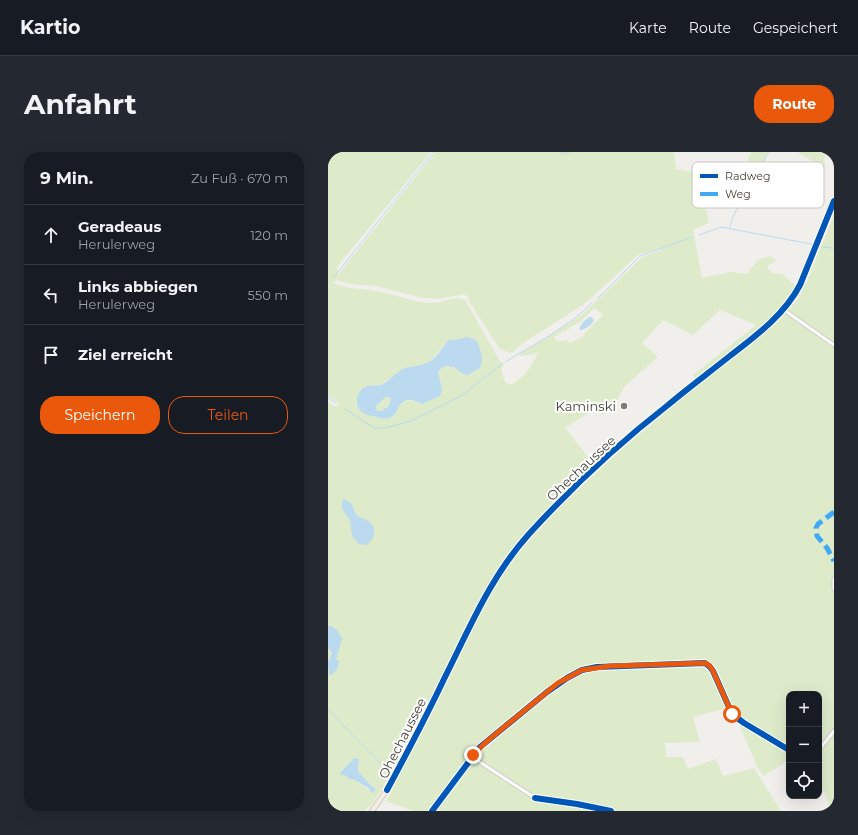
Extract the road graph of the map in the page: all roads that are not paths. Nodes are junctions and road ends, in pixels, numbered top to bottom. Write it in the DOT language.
graph roads {
  1 [pos="834,201"];
  2 [pos="784,310"];
  3 [pos="834,345"];
  4 [pos="834,579"];
  5 [pos="834,589"];
  6 [pos="834,731"];
  7 [pos="822,746"];
  8 [pos="786,748"];
  9 [pos="472,757"];
  10 [pos="535,798"];
  11 [pos="371,811"];
  12 [pos="434,811"];
  1 -- 2 [label="main road, Ohechaussee"];
  2 -- 3 [label="street"];
  2 -- 11 [label="main road, Ohechaussee"];
  4 -- 5 [label="street"];
  6 -- 7 [label="street"];
  8 -- 9 [label="street"];
  9 -- 10 [label="street"];
  9 -- 12 [label="street"];
}
